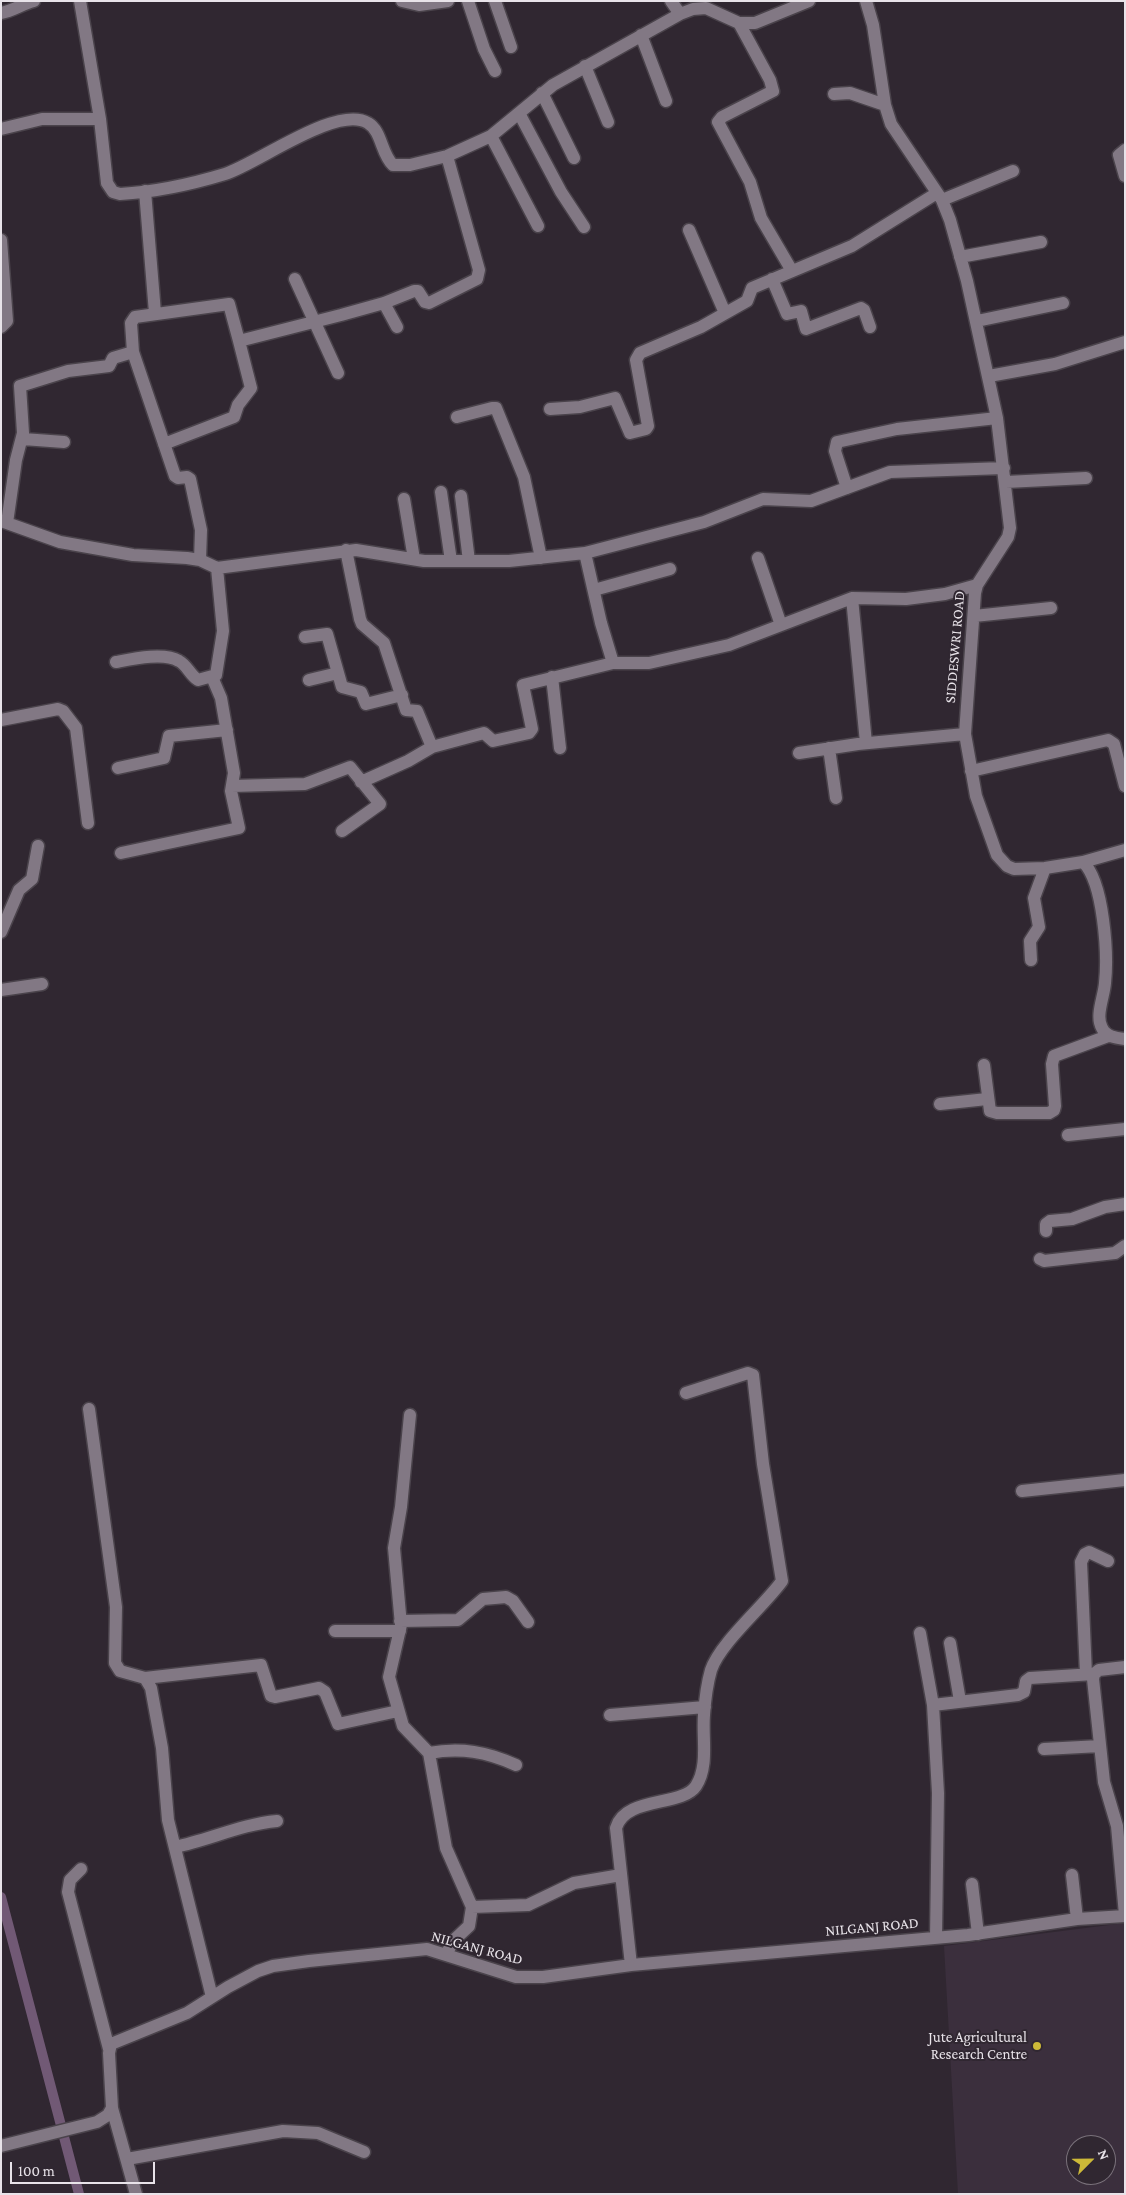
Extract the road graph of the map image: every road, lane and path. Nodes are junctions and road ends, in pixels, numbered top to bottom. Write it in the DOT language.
graph roads {
  1 [pos="34,1"];
  2 [pos="80,1"];
  3 [pos="402,1"];
  4 [pos="448,1"];
  5 [pos="468,1"];
  6 [pos="494,1"];
  7 [pos="671,1"];
  8 [pos="808,1"];
  9 [pos="866,1"];
  10 [pos="15,4"];
  11 [pos="1,12"];
  12 [pos="680,14"];
  13 [pos="739,24"];
  14 [pos="641,35"];
  15 [pos="511,47"];
  16 [pos="585,66"];
  17 [pos="495,71"];
  18 [pos="542,94"];
  19 [pos="834,94"];
  20 [pos="666,101"];
  21 [pos="886,105"];
  22 [pos="519,113"];
  23 [pos="100,119"];
  24 [pos="608,122"];
  25 [pos="2,127"];
  26 [pos="491,136"];
  27 [pos="1125,150"];
  28 [pos="447,156"];
  29 [pos="574,158"];
  30 [pos="1013,171"];
  31 [pos="1125,176"];
  32 [pos="145,191"];
  33 [pos="939,196"];
  34 [pos="538,226"];
  35 [pos="584,226"];
  36 [pos="689,230"];
  37 [pos="1,240"];
  38 [pos="1041,242"];
  39 [pos="960,258"];
  40 [pos="792,271"];
  41 [pos="295,279"];
  42 [pos="772,279"];
  43 [pos="384,302"];
  44 [pos="1063,303"];
  45 [pos="155,313"];
  46 [pos="725,314"];
  47 [pos="977,321"];
  48 [pos="314,322"];
  49 [pos="397,326"];
  50 [pos="1,327"];
  51 [pos="870,327"];
  52 [pos="239,341"];
  53 [pos="1125,342"];
  54 [pos="133,352"];
  55 [pos="338,373"];
  56 [pos="989,376"];
  57 [pos="550,408"];
  58 [pos="457,417"];
  59 [pos="997,418"];
  60 [pos="22,439"];
  61 [pos="64,442"];
  62 [pos="164,444"];
  63 [pos="1004,468"];
  64 [pos="1086,478"];
  65 [pos="1006,482"];
  66 [pos="847,488"];
  67 [pos="441,492"];
  68 [pos="461,496"];
  69 [pos="404,499"];
  70 [pos="4,522"];
  71 [pos="346,550"];
  72 [pos="585,553"];
  73 [pos="541,558"];
  74 [pos="758,558"];
  75 [pos="414,559"];
  76 [pos="200,560"];
  77 [pos="451,561"];
  78 [pos="469,561"];
  79 [pos="217,568"];
  80 [pos="670,569"];
  81 [pos="976,585"];
  82 [pos="594,590"];
  83 [pos="852,598"];
  84 [pos="1051,608"];
  85 [pos="974,616"];
  86 [pos="782,625"];
  87 [pos="306,637"];
  88 [pos="116,662"];
  89 [pos="613,663"];
  90 [pos="338,672"];
  91 [pos="212,677"];
  92 [pos="552,677"];
  93 [pos="309,680"];
  94 [pos="402,696"];
  95 [pos="1,720"];
  96 [pos="226,730"];
  97 [pos="965,734"];
  98 [pos="866,743"];
  99 [pos="432,747"];
  100 [pos="560,748"];
  101 [pos="829,748"];
  102 [pos="799,753"];
  103 [pos="118,768"];
  104 [pos="971,771"];
  105 [pos="361,782"];
  106 [pos="232,786"];
  107 [pos="1125,786"];
  108 [pos="836,798"];
  109 [pos="88,823"];
  110 [pos="342,831"];
  111 [pos="38,846"];
  112 [pos="1125,850"];
  113 [pos="121,853"];
  114 [pos="1083,862"];
  115 [pos="1045,868"];
  116 [pos="1,932"];
  117 [pos="1031,960"];
  118 [pos="42,984"];
  119 [pos="1,990"];
  120 [pos="1108,1036"];
  121 [pos="1125,1039"];
  122 [pos="984,1066"];
  123 [pos="988,1099"];
  124 [pos="940,1104"];
  125 [pos="1125,1129"];
  126 [pos="1068,1135"];
  127 [pos="1125,1204"];
  128 [pos="1046,1231"];
  129 [pos="1125,1246"];
  130 [pos="1040,1259"];
  131 [pos="686,1393"];
  132 [pos="89,1409"];
  133 [pos="410,1415"];
  134 [pos="1125,1480"];
  135 [pos="1022,1491"];
  136 [pos="1108,1561"];
  137 [pos="528,1622"];
  138 [pos="400,1626"];
  139 [pos="335,1631"];
  140 [pos="920,1633"];
  141 [pos="950,1644"];
  142 [pos="1125,1667"];
  143 [pos="1090,1674"];
  144 [pos="145,1678"];
  145 [pos="960,1701"];
  146 [pos="933,1705"];
  147 [pos="705,1707"];
  148 [pos="398,1711"];
  149 [pos="610,1715"];
  150 [pos="1100,1746"];
  151 [pos="1044,1749"];
  152 [pos="429,1753"];
  153 [pos="516,1765"];
  154 [pos="277,1821"];
  155 [pos="175,1847"];
  156 [pos="81,1870"];
  157 [pos="621,1875"];
  158 [pos="1072,1875"];
  159 [pos="972,1884"];
  160 [pos="472,1907"];
  161 [pos="1125,1916"];
  162 [pos="1077,1919"];
  163 [pos="978,1934"];
  164 [pos="936,1938"];
  165 [pos="446,1955"];
  166 [pos="631,1965"];
  167 [pos="212,1997"];
  168 [pos="109,2049"];
  169 [pos="112,2108"];
  170 [pos="1,2146"];
  171 [pos="364,2152"];
  172 [pos="127,2159"];
  173 [pos="136,2194"];
  1 -- 10 [label="street"];
  2 -- 23 [label="street"];
  3 -- 4 [label="street"];
  5 -- 17 [label="street"];
  6 -- 15 [label="street"];
  7 -- 12 [label="street"];
  8 -- 13 [label="street"];
  9 -- 21 [label="street, SIDDESWRI ROAD"];
  10 -- 11 [label="street"];
  12 -- 13 [label="street"];
  12 -- 14 [label="street"];
  13 -- 40 [label="street"];
  14 -- 16 [label="street"];
  14 -- 20 [label="street"];
  16 -- 18 [label="street"];
  16 -- 24 [label="street"];
  18 -- 22 [label="street"];
  18 -- 29 [label="street"];
  19 -- 21 [label="street"];
  21 -- 33 [label="street, SIDDESWRI ROAD"];
  22 -- 26 [label="street"];
  22 -- 35 [label="street"];
  23 -- 25 [label="street"];
  23 -- 32 [label="street"];
  26 -- 28 [label="street"];
  26 -- 34 [label="street"];
  27 -- 31 [label="street"];
  28 -- 32 [label="street"];
  28 -- 43 [label="street"];
  30 -- 33 [label="street"];
  32 -- 45 [label="street"];
  33 -- 39 [label="street, SIDDESWRI ROAD"];
  33 -- 40 [label="street"];
  36 -- 46 [label="street"];
  37 -- 50 [label="street"];
  38 -- 39 [label="street"];
  39 -- 47 [label="street, SIDDESWRI ROAD"];
  40 -- 42 [label="street"];
  41 -- 48 [label="street"];
  42 -- 46 [label="street"];
  42 -- 51 [label="street"];
  43 -- 48 [label="street"];
  43 -- 49 [label="street"];
  44 -- 47 [label="street"];
  45 -- 52 [label="street"];
  45 -- 54 [label="street"];
  46 -- 57 [label="street"];
  47 -- 56 [label="street, SIDDESWRI ROAD"];
  48 -- 52 [label="street"];
  48 -- 55 [label="street"];
  52 -- 62 [label="street"];
  53 -- 56 [label="street"];
  54 -- 60 [label="street"];
  54 -- 62 [label="street"];
  56 -- 59 [label="street, SIDDESWRI ROAD"];
  58 -- 73 [label="street"];
  59 -- 63 [label="street, SIDDESWRI ROAD"];
  59 -- 66 [label="street"];
  60 -- 61 [label="street"];
  60 -- 70 [label="street"];
  62 -- 76 [label="street"];
  63 -- 65 [label="street, SIDDESWRI ROAD"];
  63 -- 66 [label="street"];
  64 -- 65 [label="street"];
  65 -- 81 [label="street, SIDDESWRI ROAD"];
  66 -- 72 [label="street"];
  67 -- 77 [label="street"];
  68 -- 78 [label="street"];
  69 -- 75 [label="street"];
  70 -- 76 [label="street"];
  71 -- 75 [label="street"];
  71 -- 79 [label="street"];
  71 -- 94 [label="street"];
  72 -- 73 [label="street"];
  72 -- 82 [label="street"];
  73 -- 78 [label="street"];
  74 -- 86 [label="street"];
  75 -- 77 [label="street"];
  76 -- 79 [label="street"];
  77 -- 78 [label="street"];
  79 -- 91 [label="street"];
  80 -- 82 [label="street"];
  81 -- 83 [label="street"];
  81 -- 85 [label="street, SIDDESWRI ROAD"];
  82 -- 89 [label="street"];
  83 -- 86 [label="street"];
  83 -- 98 [label="street"];
  84 -- 85 [label="street"];
  85 -- 97 [label="street, SIDDESWRI ROAD"];
  86 -- 89 [label="street"];
  87 -- 90 [label="street"];
  88 -- 91 [label="street"];
  89 -- 92 [label="street"];
  90 -- 93 [label="street"];
  90 -- 94 [label="street"];
  91 -- 96 [label="street"];
  92 -- 99 [label="street"];
  92 -- 100 [label="street"];
  94 -- 99 [label="street"];
  95 -- 109 [label="street"];
  96 -- 103 [label="street"];
  96 -- 106 [label="street"];
  97 -- 98 [label="street"];
  97 -- 104 [label="street, SIDDESWRI ROAD"];
  98 -- 101 [label="street"];
  99 -- 105 [label="street"];
  101 -- 102 [label="street"];
  101 -- 108 [label="street"];
  104 -- 107 [label="street"];
  104 -- 115 [label="street, SIDDESWRI ROAD"];
  105 -- 106 [label="street"];
  105 -- 110 [label="street"];
  106 -- 113 [label="street"];
  111 -- 116 [label="street"];
  112 -- 114 [label="street, SIDDESWRI ROAD"];
  114 -- 115 [label="street, SIDDESWRI ROAD"];
  114 -- 120 [label="street"];
  115 -- 117 [label="street"];
  118 -- 119 [label="street"];
  120 -- 121 [label="street"];
  120 -- 123 [label="street"];
  122 -- 123 [label="street"];
  123 -- 124 [label="street"];
  125 -- 126 [label="street"];
  127 -- 128 [label="street"];
  129 -- 130 [label="street"];
  131 -- 147 [label="street"];
  132 -- 144 [label="street"];
  133 -- 138 [label="street"];
  134 -- 135 [label="street"];
  136 -- 143 [label="street"];
  137 -- 138 [label="street"];
  138 -- 139 [label="street"];
  138 -- 148 [label="street"];
  140 -- 146 [label="street"];
  141 -- 145 [label="street"];
  142 -- 143 [label="street"];
  143 -- 145 [label="street"];
  143 -- 150 [label="street"];
  144 -- 148 [label="street"];
  144 -- 155 [label="street"];
  145 -- 146 [label="street"];
  146 -- 164 [label="street"];
  147 -- 149 [label="street"];
  147 -- 157 [label="street"];
  148 -- 152 [label="street"];
  150 -- 151 [label="street"];
  150 -- 161 [label="street"];
  152 -- 153 [label="street"];
  152 -- 160 [label="street"];
  154 -- 155 [label="street"];
  155 -- 167 [label="street"];
  156 -- 168 [label="street"];
  157 -- 160 [label="street"];
  157 -- 166 [label="street"];
  158 -- 162 [label="street"];
  159 -- 163 [label="street"];
  160 -- 165 [label="street"];
  161 -- 162 [label="street, NILGANJ ROAD"];
  162 -- 163 [label="street, NILGANJ ROAD"];
  163 -- 164 [label="street, NILGANJ ROAD"];
  164 -- 166 [label="street, NILGANJ ROAD"];
  165 -- 166 [label="street, NILGANJ ROAD"];
  165 -- 167 [label="street, NILGANJ ROAD"];
  167 -- 168 [label="street, NILGANJ ROAD"];
  168 -- 169 [label="street"];
  169 -- 170 [label="street"];
  169 -- 172 [label="street"];
  171 -- 172 [label="street"];
  172 -- 173 [label="street"];
}
